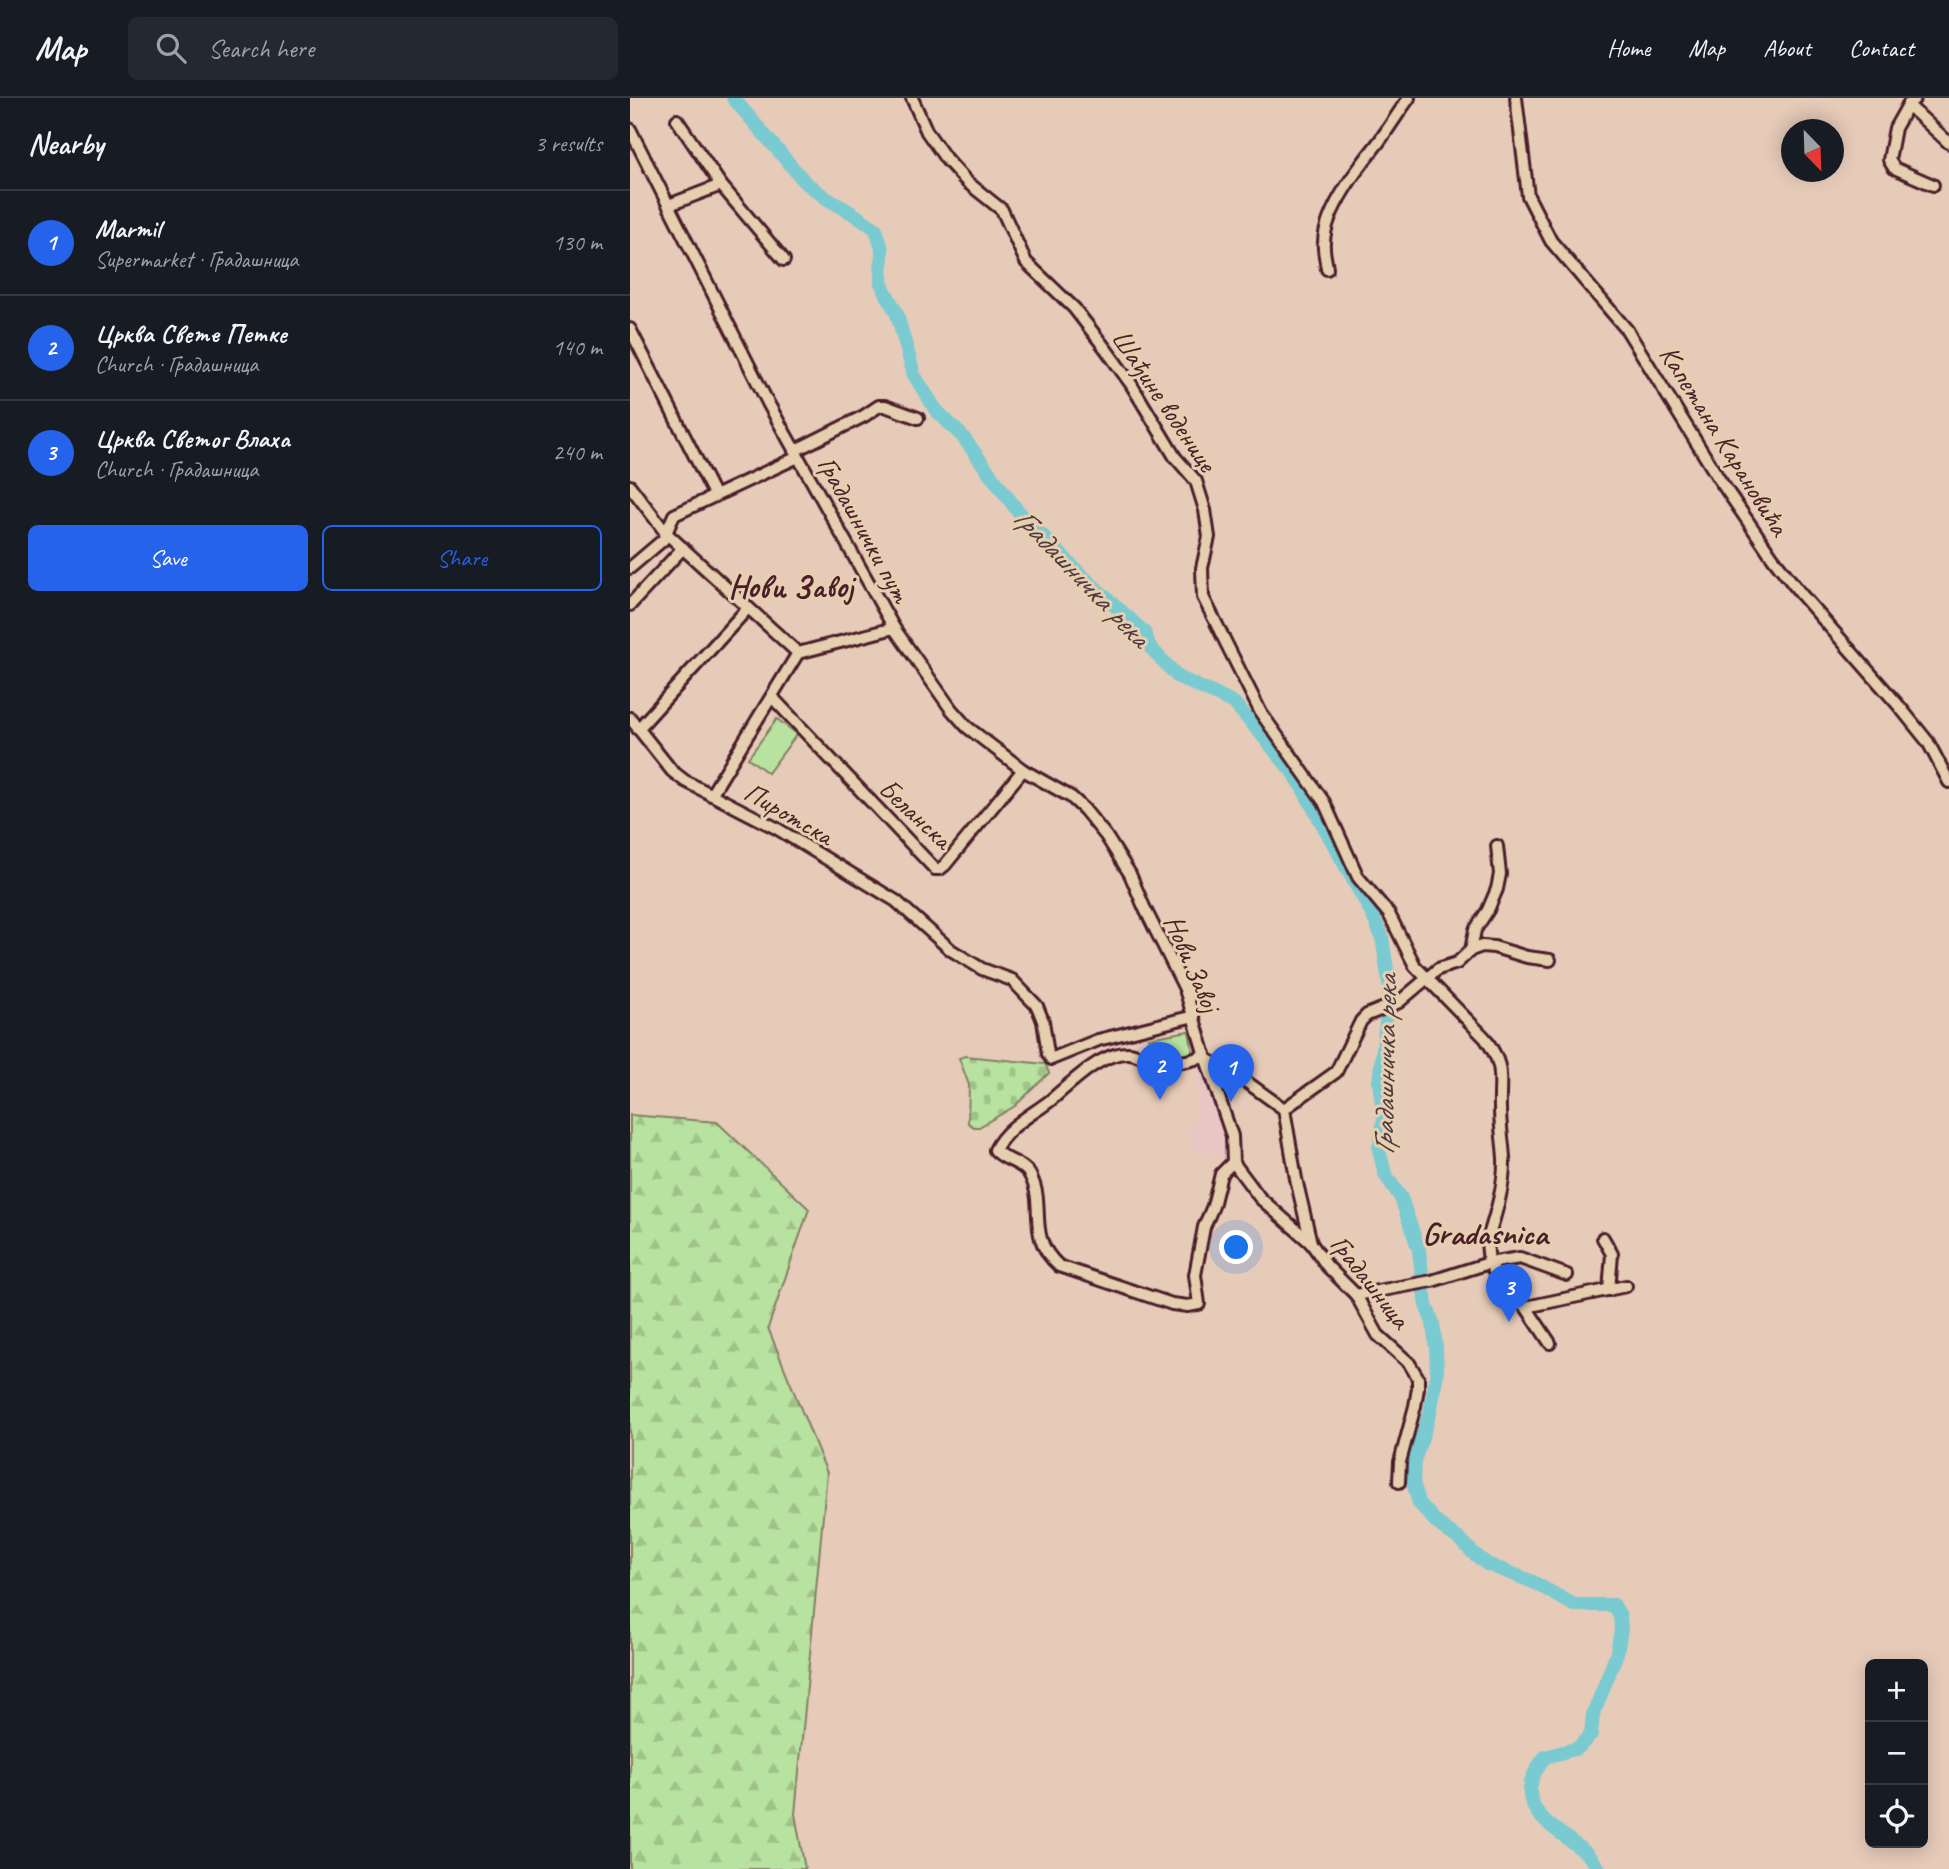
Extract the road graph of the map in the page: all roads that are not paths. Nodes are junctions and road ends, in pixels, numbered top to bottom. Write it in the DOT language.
graph roads {
  1 [pos="912,98"];
  2 [pos="1409,98"];
  3 [pos="1516,98"];
  4 [pos="1912,102"];
  5 [pos="677,120"];
  6 [pos="630,129"];
  7 [pos="1949,143"];
  8 [pos="721,185"];
  9 [pos="1933,185"];
  10 [pos="669,205"];
  11 [pos="784,260"];
  12 [pos="1327,269"];
  13 [pos="630,329"];
  14 [pos="918,418"];
  15 [pos="796,454"];
  16 [pos="630,486"];
  17 [pos="715,496"];
  18 [pos="666,533"];
  19 [pos="683,548"];
  20 [pos="630,568"];
  21 [pos="630,606"];
  22 [pos="748,608"];
  23 [pos="894,628"];
  24 [pos="798,653"];
  25 [pos="772,697"];
  26 [pos="630,718"];
  27 [pos="638,729"];
  28 [pos="1023,770"];
  29 [pos="1949,782"];
  30 [pos="711,795"];
  31 [pos="1497,846"];
  32 [pos="1136,891"];
  33 [pos="1471,950"];
  34 [pos="1550,960"];
  35 [pos="1428,979"];
  36 [pos="1194,1016"];
  37 [pos="1205,1056"];
  38 [pos="1284,1109"];
  39 [pos="1233,1162"];
  40 [pos="1603,1238"];
  41 [pos="1311,1242"];
  42 [pos="1489,1263"];
  43 [pos="1567,1275"];
  44 [pos="1626,1286"];
  45 [pos="1609,1290"];
  46 [pos="1356,1295"];
  47 [pos="1526,1307"];
  48 [pos="1550,1343"];
  49 [pos="1399,1482"];
  1 -- 35 [label="street, Шађине воденице"];
  2 -- 12 [label="street"];
  3 -- 29 [label="street, Капетана Карановића"];
  4 -- 7 [label="street"];
  4 -- 9 [label="street"];
  5 -- 8 [label="street"];
  6 -- 10 [label="street, Градашнички пут"];
  8 -- 10 [label="street"];
  8 -- 11 [label="street"];
  10 -- 15 [label="street, Градашнички пут"];
  13 -- 17 [label="street"];
  14 -- 15 [label="street"];
  15 -- 17 [label="street"];
  15 -- 23 [label="street, Градашнички пут"];
  16 -- 18 [label="street"];
  17 -- 18 [label="street"];
  18 -- 19 [label="street"];
  18 -- 20 [label="street"];
  19 -- 21 [label="street"];
  19 -- 22 [label="street"];
  22 -- 24 [label="street"];
  22 -- 27 [label="street"];
  23 -- 24 [label="street"];
  23 -- 28 [label="street, Градашнички пут"];
  24 -- 25 [label="street"];
  25 -- 28 [label="street, Беланска"];
  25 -- 30 [label="street"];
  26 -- 27 [label="street, Пиротска"];
  27 -- 30 [label="street, Пиротска"];
  28 -- 32 [label="street, Градашнички пут"];
  30 -- 36 [label="street, Пиротска"];
  31 -- 33 [label="street"];
  32 -- 36 [label="street, Нови Завој"];
  33 -- 34 [label="street"];
  33 -- 35 [label="street"];
  35 -- 38 [label="street"];
  35 -- 42 [label="street"];
  36 -- 37 [label="street, Нови Завој"];
  37 -- 38 [label="street"];
  37 -- 39 [label="street"];
  37 -- 39 [label="street"];
  38 -- 41 [label="street, Градашница"];
  39 -- 41 [label="street"];
  40 -- 45 [label="street"];
  41 -- 46 [label="street, Градашница"];
  42 -- 43 [label="street"];
  42 -- 46 [label="street"];
  42 -- 47 [label="street"];
  44 -- 45 [label="street"];
  45 -- 47 [label="street"];
  46 -- 49 [label="street, Градашница"];
  47 -- 48 [label="street"];
}
